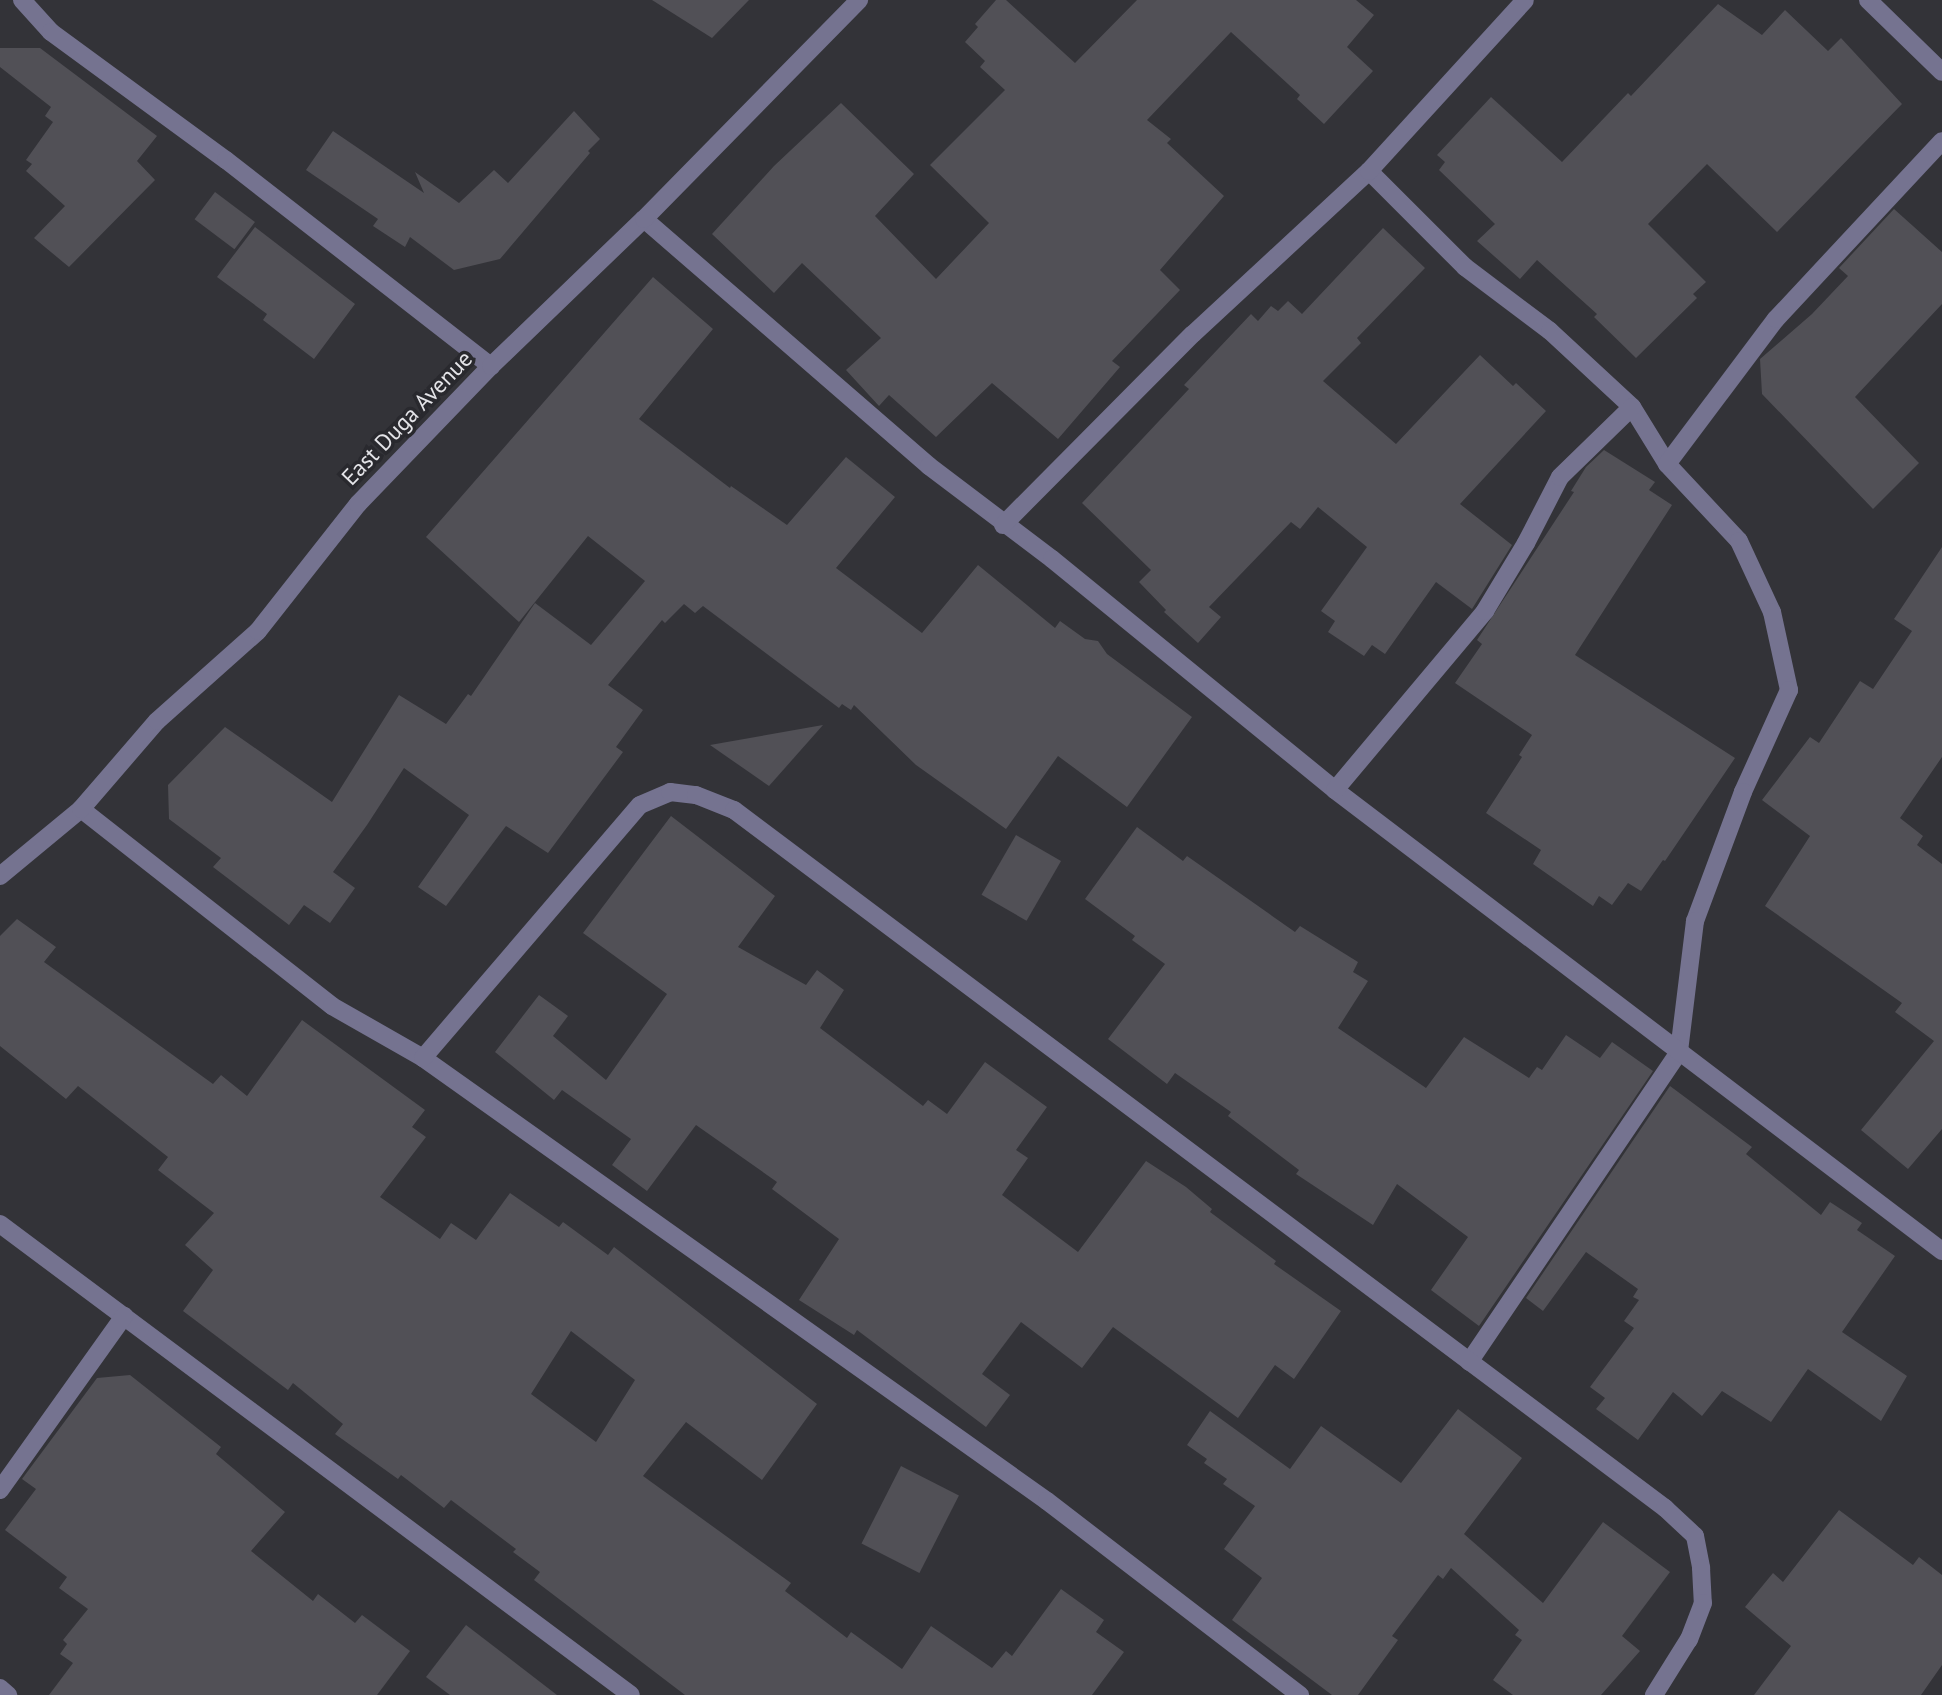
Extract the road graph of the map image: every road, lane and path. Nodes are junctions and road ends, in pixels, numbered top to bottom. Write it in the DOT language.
graph roads {
  1 [pos="22,0"];
  2 [pos="859,0"];
  3 [pos="1525,0"];
  4 [pos="1868,0"];
  5 [pos="1942,72"];
  6 [pos="1942,141"];
  7 [pos="1369,171"];
  8 [pos="644,219"];
  9 [pos="491,366"];
  10 [pos="1632,407"];
  11 [pos="1667,464"];
  12 [pos="1003,525"];
  13 [pos="1335,790"];
  14 [pos="81,809"];
  15 [pos="0,876"];
  16 [pos="1679,1052"];
  17 [pos="423,1058"];
  18 [pos="0,1224"];
  19 [pos="1942,1251"];
  20 [pos="124,1316"];
  21 [pos="1469,1362"];
  22 [pos="0,1490"];
  23 [pos="0,1688"];
  24 [pos="8,1695"];
  25 [pos="631,1695"];
  26 [pos="1300,1695"];
  27 [pos="1654,1695"];
  1 -- 9 [label="street"];
  2 -- 8 [label="street, East Duga Avenue"];
  3 -- 7 [label="street"];
  4 -- 5 [label="street"];
  6 -- 11 [label="street"];
  7 -- 10 [label="street"];
  7 -- 12 [label="street"];
  8 -- 9 [label="street, East Duga Avenue"];
  8 -- 12 [label="street"];
  9 -- 14 [label="street, East Duga Avenue"];
  10 -- 11 [label="street"];
  10 -- 13 [label="street"];
  11 -- 16 [label="street"];
  12 -- 13 [label="street"];
  13 -- 16 [label="street"];
  14 -- 15 [label="street, East Duga Avenue"];
  14 -- 17 [label="street"];
  16 -- 19 [label="street"];
  16 -- 21 [label="street"];
  17 -- 21 [label="street"];
  17 -- 26 [label="street"];
  18 -- 20 [label="street"];
  20 -- 22 [label="street"];
  20 -- 25 [label="street"];
  21 -- 27 [label="street"];
  23 -- 24 [label="street"];
}
